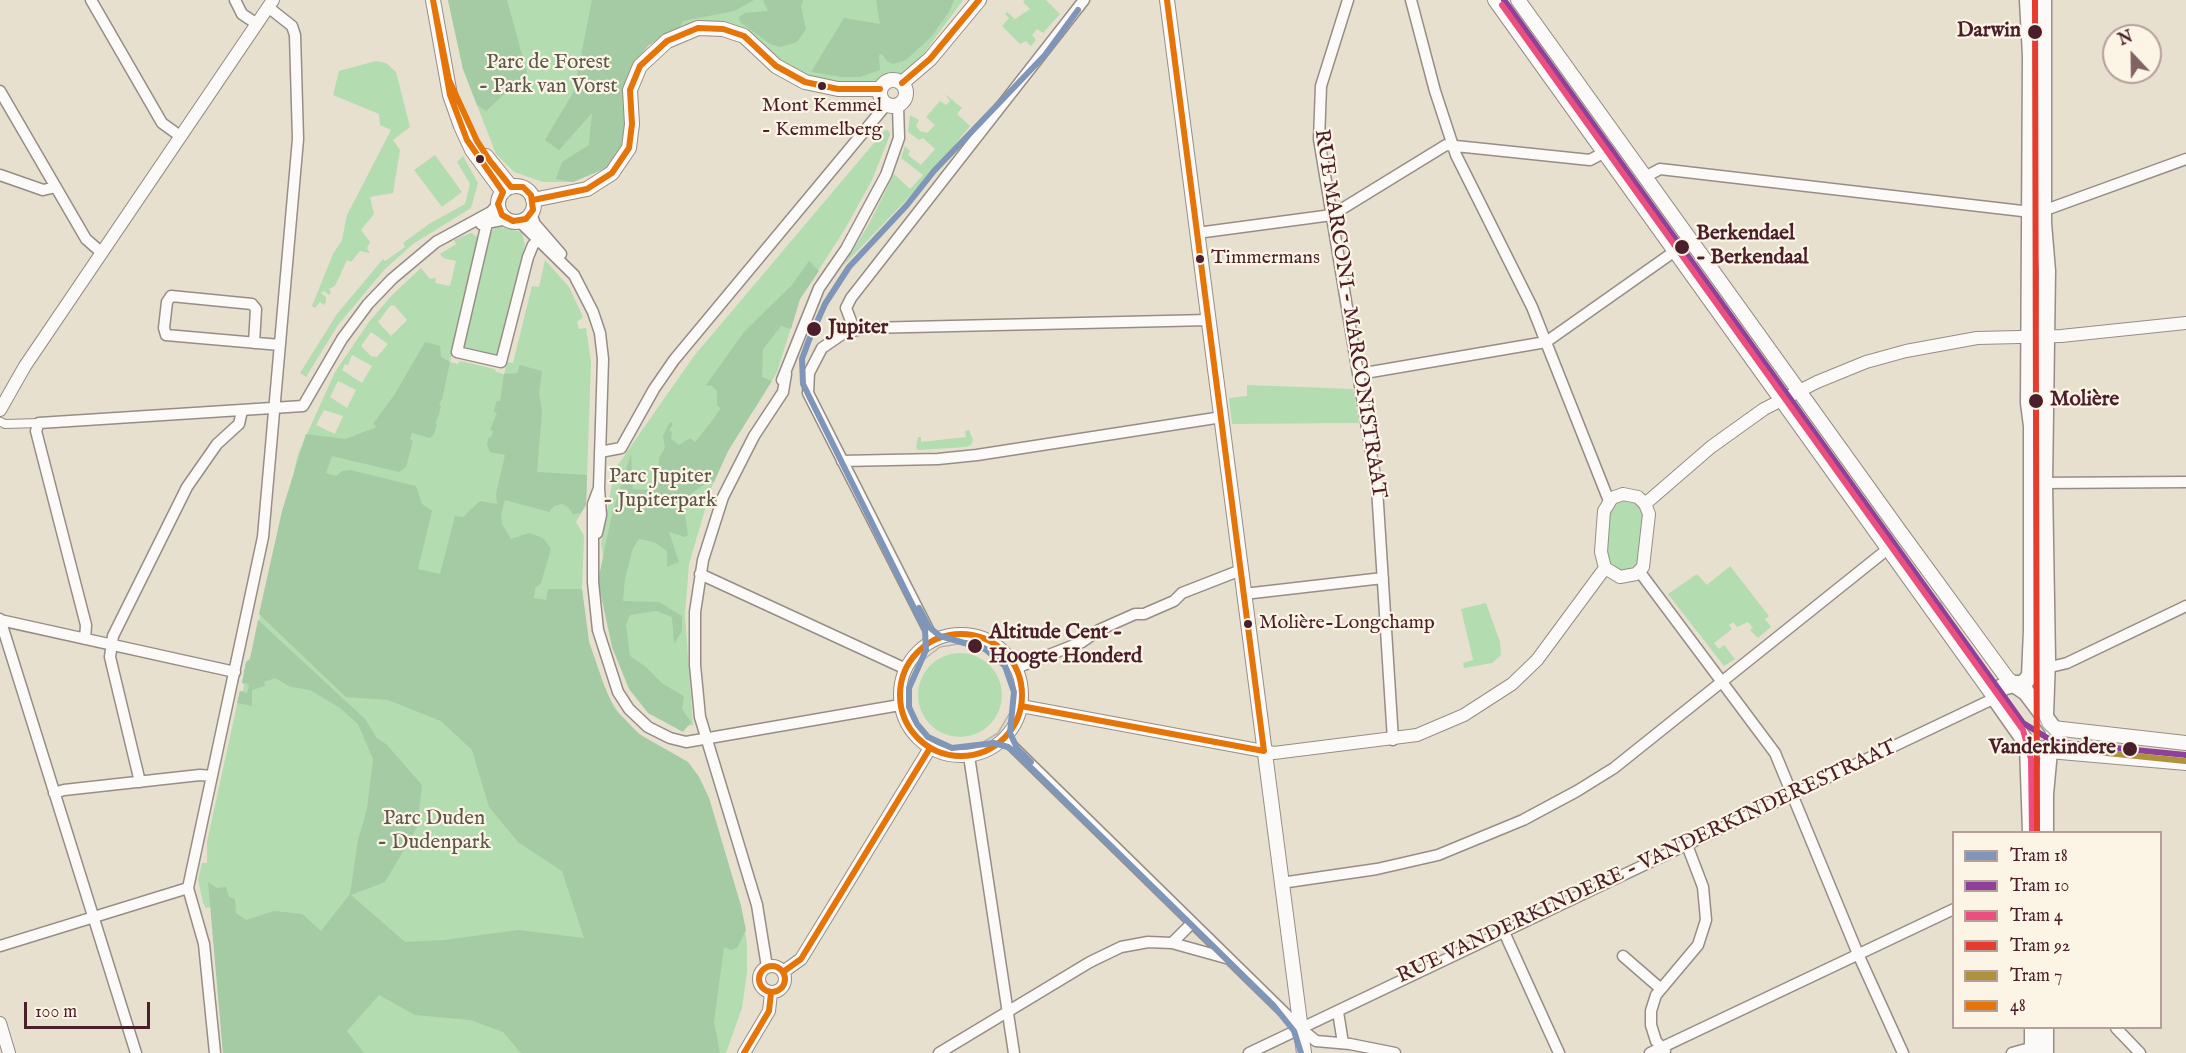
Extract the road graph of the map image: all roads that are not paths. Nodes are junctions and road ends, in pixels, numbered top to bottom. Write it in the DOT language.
graph roads {
  1 [pos="91,0"];
  2 [pos="234,0"];
  3 [pos="433,0"];
  4 [pos="971,0"];
  5 [pos="979,0"];
  6 [pos="1084,0"];
  7 [pos="1167,0"];
  8 [pos="1348,0"];
  9 [pos="1411,0"];
  10 [pos="1495,0"];
  11 [pos="1518,0"];
  12 [pos="2028,0"];
  13 [pos="2043,0"];
  14 [pos="271,4"];
  15 [pos="964,16"];
  16 [pos="256,24"];
  17 [pos="902,83"];
  18 [pos="880,89"];
  19 [pos="0,91"];
  20 [pos="892,106"];
  21 [pos="180,136"];
  22 [pos="1453,145"];
  23 [pos="1605,153"];
  24 [pos="2186,159"];
  25 [pos="0,175"];
  26 [pos="1645,177"];
  27 [pos="56,187"];
  28 [pos="504,194"];
  29 [pos="533,200"];
  30 [pos="2037,211"];
  31 [pos="1332,215"];
  32 [pos="519,218"];
  33 [pos="487,223"];
  34 [pos="457,231"];
  35 [pos="1197,233"];
  36 [pos="541,238"];
  37 [pos="1675,251"];
  38 [pos="102,254"];
  39 [pos="1209,320"];
  40 [pos="2186,323"];
  41 [pos="854,329"];
  42 [pos="2038,336"];
  43 [pos="254,342"];
  44 [pos="1546,342"];
  45 [pos="280,345"];
  46 [pos="25,366"];
  47 [pos="1359,374"];
  48 [pos="1800,391"];
  49 [pos="0,396"];
  50 [pos="1782,400"];
  51 [pos="274,409"];
  52 [pos="242,411"];
  53 [pos="0,416"];
  54 [pos="1222,417"];
  55 [pos="39,423"];
  56 [pos="600,452"];
  57 [pos="842,461"];
  58 [pos="2186,482"];
  59 [pos="2038,483"];
  60 [pos="1609,501"];
  61 [pos="1646,504"];
  62 [pos="1889,548"];
  63 [pos="1605,568"];
  64 [pos="1241,570"];
  65 [pos="1639,571"];
  66 [pos="700,574"];
  67 [pos="1383,578"];
  68 [pos="1244,594"];
  69 [pos="2186,606"];
  70 [pos="0,619"];
  71 [pos="85,639"];
  72 [pos="933,640"];
  73 [pos="111,644"];
  74 [pos="906,669"];
  75 [pos="1016,669"];
  76 [pos="2039,671"];
  77 [pos="235,672"];
  78 [pos="1722,681"];
  79 [pos="2014,684"];
  80 [pos="1995,698"];
  81 [pos="900,705"];
  82 [pos="1021,706"];
  83 [pos="2049,722"];
  84 [pos="705,738"];
  85 [pos="1005,739"];
  86 [pos="1393,740"];
  87 [pos="2186,743"];
  88 [pos="2028,745"];
  89 [pos="930,748"];
  90 [pos="1264,751"];
  91 [pos="2049,751"];
  92 [pos="969,756"];
  93 [pos="2186,763"];
  94 [pos="212,776"];
  95 [pos="140,782"];
  96 [pos="54,793"];
  97 [pos="1792,794"];
  98 [pos="2031,831"];
  99 [pos="2045,831"];
  100 [pos="1687,845"];
  101 [pos="1281,883"];
  102 [pos="188,888"];
  103 [pos="1952,909"];
  104 [pos="94,917"];
  105 [pos="1192,923"];
  106 [pos="1504,932"];
  107 [pos="1172,943"];
  108 [pos="0,946"];
  109 [pos="1858,954"];
  110 [pos="1623,956"];
  111 [pos="1232,962"];
  112 [pos="767,967"];
  113 [pos="783,972"];
  114 [pos="1661,989"];
  115 [pos="771,993"];
  116 [pos="1338,1012"];
  117 [pos="1008,1013"];
  118 [pos="0,1023"];
  119 [pos="1300,1028"];
  120 [pos="2033,1029"];
  121 [pos="2045,1029"];
  122 [pos="2117,1029"];
  123 [pos="1343,1043"];
  124 [pos="1665,1050"];
  125 [pos="2039,1050"];
  126 [pos="9,1053"];
  127 [pos="136,1053"];
  128 [pos="215,1053"];
  129 [pos="744,1053"];
  130 [pos="939,1053"];
  131 [pos="1014,1053"];
  132 [pos="1249,1053"];
  133 [pos="1304,1053"];
  134 [pos="1395,1053"];
  135 [pos="1559,1053"];
  136 [pos="1650,1053"];
  137 [pos="1903,1053"];
  138 [pos="2012,1053"];
  139 [pos="2140,1053"];
  1 -- 21 [label="street"];
  2 -- 16 [label="street"];
  3 -- 28 [label="main road"];
  4 -- 15 [label="main road"];
  5 -- 15 [label="main road"];
  6 -- 41 [label="street"];
  7 -- 35 [label="main road"];
  8 -- 31 [label="street, RUE MARCONI - MARCONISTRAAT"];
  9 -- 22 [label="street"];
  10 -- 23 [label="main road"];
  11 -- 26 [label="main road"];
  12 -- 30 [label="main road"];
  13 -- 30 [label="main road"];
  14 -- 16 [label="street"];
  14 -- 45 [label="street"];
  15 -- 17 [label="main road"];
  16 -- 21 [label="street"];
  17 -- 18 [label="main road"];
  17 -- 20 [label="main road"];
  18 -- 20 [label="main road"];
  18 -- 29 [label="main road"];
  19 -- 27 [label="street"];
  20 -- 56 [label="street"];
  20 -- 66 [label="street"];
  21 -- 38 [label="street"];
  22 -- 23 [label="street"];
  22 -- 31 [label="street"];
  22 -- 44 [label="street"];
  23 -- 37 [label="main road"];
  24 -- 30 [label="street"];
  25 -- 27 [label="street"];
  26 -- 30 [label="street"];
  26 -- 48 [label="main road"];
  27 -- 38 [label="street"];
  28 -- 29 [label="main road"];
  28 -- 32 [label="main road"];
  28 -- 34 [label="street"];
  29 -- 32 [label="main road"];
  30 -- 42 [label="main road"];
  31 -- 35 [label="street"];
  31 -- 47 [label="street, RUE MARCONI - MARCONISTRAAT"];
  32 -- 33 [label="street"];
  32 -- 36 [label="street"];
  33 -- 34 [label="street"];
  33 -- 36 [label="street"];
  34 -- 51 [label="street"];
  35 -- 39 [label="main road"];
  36 -- 56 [label="street"];
  37 -- 44 [label="street"];
  37 -- 50 [label="main road"];
  38 -- 46 [label="street"];
  39 -- 41 [label="street"];
  39 -- 54 [label="main road"];
  40 -- 42 [label="street"];
  41 -- 57 [label="street"];
  42 -- 48 [label="street"];
  42 -- 59 [label="main road"];
  43 -- 43 [label="street"];
  43 -- 45 [label="street"];
  44 -- 47 [label="street"];
  44 -- 60 [label="street"];
  45 -- 51 [label="street"];
  46 -- 49 [label="street"];
  46 -- 53 [label="street"];
  47 -- 67 [label="street, RUE MARCONI - MARCONISTRAAT"];
  48 -- 50 [label="street"];
  48 -- 79 [label="main road"];
  50 -- 61 [label="street"];
  50 -- 62 [label="main road"];
  51 -- 52 [label="street"];
  51 -- 77 [label="street"];
  52 -- 55 [label="street"];
  52 -- 73 [label="street"];
  53 -- 55 [label="street"];
  54 -- 57 [label="street"];
  54 -- 64 [label="main road"];
  55 -- 71 [label="street"];
  56 -- 84 [label="street"];
  57 -- 72 [label="street"];
  58 -- 59 [label="street"];
  59 -- 76 [label="main road"];
  60 -- 61 [label="street"];
  60 -- 63 [label="street"];
  61 -- 65 [label="street"];
  62 -- 78 [label="street"];
  62 -- 80 [label="main road"];
  63 -- 65 [label="street"];
  63 -- 86 [label="street"];
  64 -- 68 [label="main road"];
  64 -- 75 [label="street"];
  65 -- 78 [label="street"];
  66 -- 74 [label="street"];
  66 -- 84 [label="street"];
  67 -- 68 [label="street"];
  67 -- 86 [label="street, RUE MARCONI - MARCONISTRAAT"];
  68 -- 90 [label="main road"];
  69 -- 76 [label="street"];
  70 -- 71 [label="street"];
  70 -- 96 [label="street"];
  71 -- 73 [label="street"];
  72 -- 74 [label="street"];
  72 -- 75 [label="street"];
  73 -- 77 [label="street"];
  73 -- 95 [label="street"];
  74 -- 81 [label="street"];
  75 -- 82 [label="street"];
  76 -- 79 [label="main road"];
  76 -- 83 [label="main road"];
  77 -- 94 [label="street"];
  78 -- 97 [label="street"];
  78 -- 101 [label="street"];
  79 -- 80 [label="main road"];
  79 -- 83 [label="main road"];
  80 -- 88 [label="main road"];
  80 -- 97 [label="street, RUE VANDERKINDERE - VANDERKINDERESTRAAT"];
  81 -- 84 [label="street"];
  81 -- 89 [label="street"];
  82 -- 85 [label="street"];
  82 -- 90 [label="street"];
  83 -- 87 [label="main road"];
  83 -- 91 [label="main road"];
  84 -- 112 [label="street"];
  85 -- 92 [label="street"];
  85 -- 105 [label="street"];
  86 -- 90 [label="street"];
  88 -- 91 [label="main road"];
  88 -- 98 [label="main road"];
  89 -- 92 [label="street"];
  89 -- 113 [label="street"];
  90 -- 101 [label="main road"];
  91 -- 93 [label="main road"];
  91 -- 99 [label="main road"];
  92 -- 117 [label="street"];
  94 -- 95 [label="street"];
  94 -- 102 [label="street"];
  95 -- 96 [label="street"];
  96 -- 104 [label="street"];
  97 -- 100 [label="street, RUE VANDERKINDERE - VANDERKINDERESTRAAT"];
  97 -- 109 [label="street"];
  100 -- 106 [label="street, RUE VANDERKINDERE - VANDERKINDERESTRAAT"];
  100 -- 114 [label="street"];
  101 -- 119 [label="main road"];
  102 -- 104 [label="street"];
  102 -- 128 [label="street"];
  103 -- 109 [label="street"];
  104 -- 108 [label="street"];
  104 -- 127 [label="street"];
  105 -- 107 [label="street"];
  105 -- 111 [label="street"];
  106 -- 116 [label="street, RUE VANDERKINDERE - VANDERKINDERESTRAAT"];
  106 -- 135 [label="street"];
  107 -- 111 [label="street"];
  107 -- 117 [label="street"];
  109 -- 124 [label="street"];
  109 -- 137 [label="street"];
  110 -- 114 [label="street"];
  111 -- 119 [label="street"];
  112 -- 113 [label="street"];
  112 -- 115 [label="street"];
  113 -- 115 [label="street"];
  114 -- 124 [label="street"];
  115 -- 129 [label="street"];
  116 -- 119 [label="street, RUE VANDERKINDERE - VANDERKINDERESTRAAT"];
  116 -- 123 [label="street"];
  117 -- 130 [label="street"];
  117 -- 131 [label="street"];
  118 -- 126 [label="street"];
  119 -- 123 [label="street"];
  119 -- 132 [label="street, RUE VANDERKINDERE - VANDERKINDERESTRAAT"];
  119 -- 133 [label="main road"];
  120 -- 125 [label="main road"];
  121 -- 125 [label="main road"];
  122 -- 139 [label="street"];
  123 -- 134 [label="street"];
  124 -- 136 [label="street"];
  125 -- 138 [label="street"];
}
